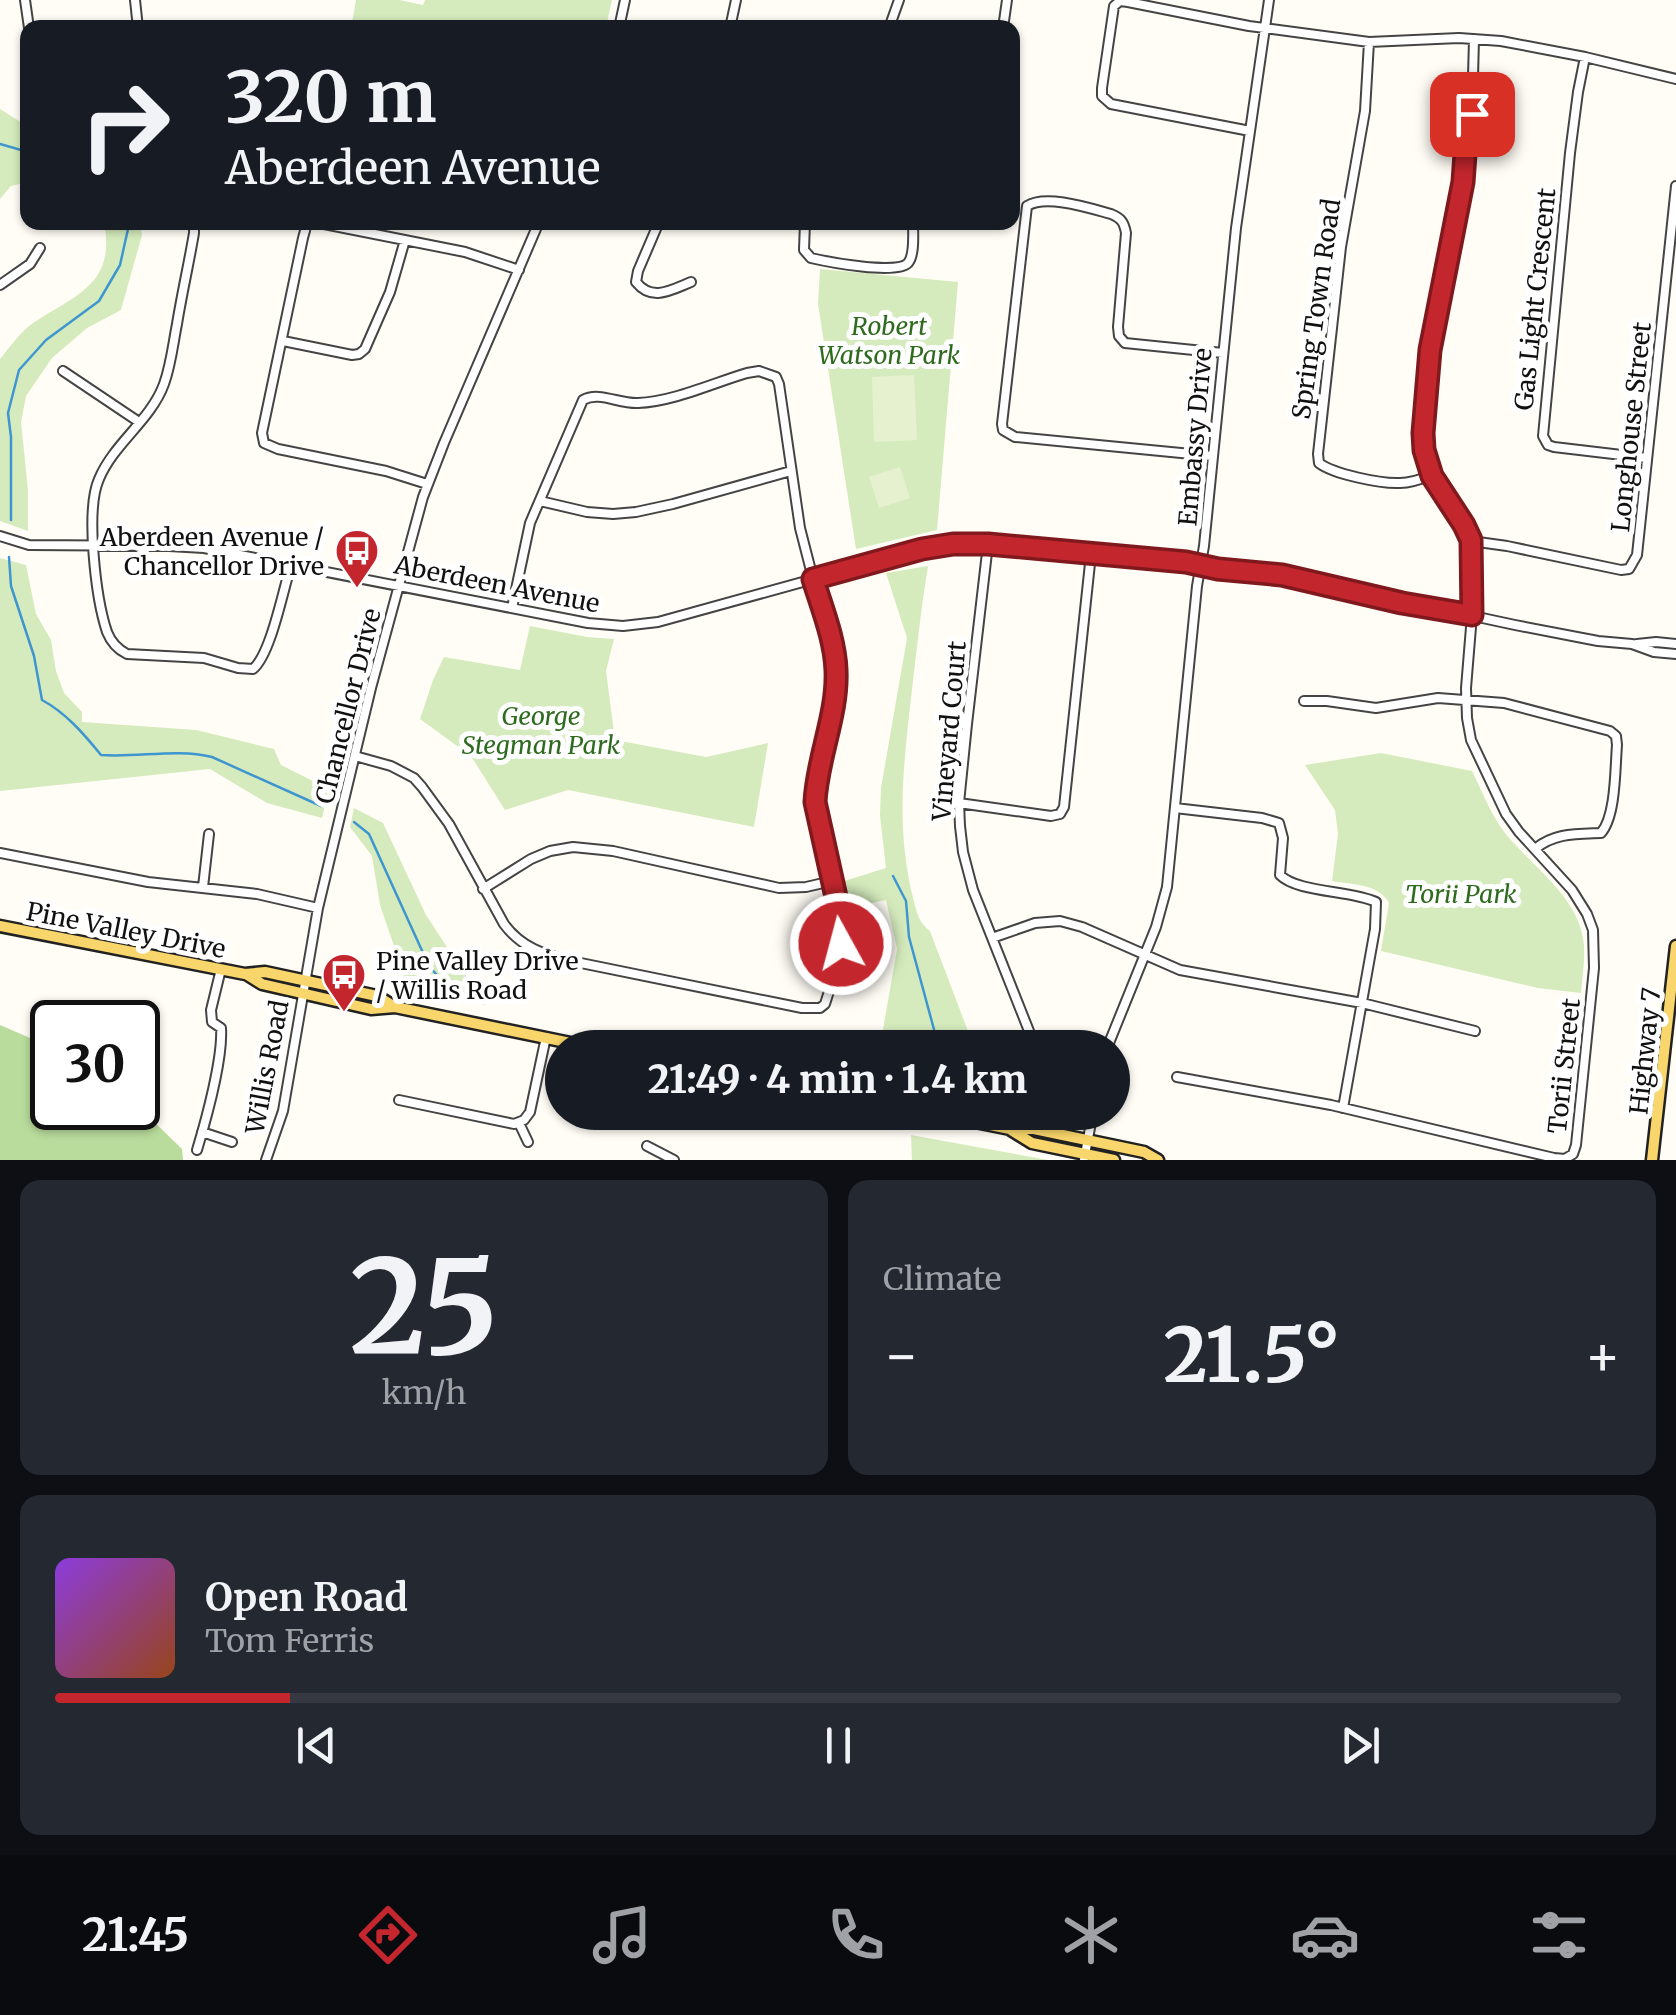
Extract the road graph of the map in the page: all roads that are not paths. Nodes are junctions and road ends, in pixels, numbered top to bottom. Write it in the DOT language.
graph roads {
  1 [pos="1269,0"];
  2 [pos="1264,28"];
  3 [pos="1474,39"];
  4 [pos="1369,42"];
  5 [pos="1586,57"];
  6 [pos="1676,79"];
  7 [pos="1250,132"];
  8 [pos="1676,186"];
  9 [pos="194,230"];
  10 [pos="305,230"];
  11 [pos="354,230"];
  12 [pos="536,230"];
  13 [pos="656,230"];
  14 [pos="805,230"];
  15 [pos="913,230"];
  16 [pos="405,240"];
  17 [pos="40,248"];
  18 [pos="519,270"];
  19 [pos="691,282"];
  20 [pos="0,285"];
  21 [pos="283,341"];
  22 [pos="1223,353"];
  23 [pos="63,371"];
  24 [pos="139,422"];
  25 [pos="1212,456"];
  26 [pos="1647,458"];
  27 [pos="791,471"];
  28 [pos="1432,476"];
  29 [pos="427,484"];
  30 [pos="540,500"];
  31 [pos="0,536"];
  32 [pos="1471,540"];
  33 [pos="988,544"];
  34 [pos="94,546"];
  35 [pos="1091,554"];
  36 [pos="291,565"];
  37 [pos="1200,566"];
  38 [pos="813,579"];
  39 [pos="398,586"];
  40 [pos="512,608"];
  41 [pos="1472,615"];
  42 [pos="1632,644"];
  43 [pos="1676,644"];
  44 [pos="1676,654"];
  45 [pos="1466,700"];
  46 [pos="1304,701"];
  47 [pos="355,756"];
  48 [pos="960,804"];
  49 [pos="1176,808"];
  50 [pos="209,834"];
  51 [pos="1535,849"];
  52 [pos="0,853"];
  53 [pos="832,880"];
  54 [pos="203,888"];
  55 [pos="483,889"];
  56 [pos="318,908"];
  57 [pos="0,926"];
  58 [pos="992,938"];
  59 [pos="1676,946"];
  60 [pos="1145,954"];
  61 [pos="222,969"];
  62 [pos="303,988"];
  63 [pos="1362,1003"];
  64 [pos="1029,1030"];
  65 [pos="1114,1030"];
  66 [pos="1475,1031"];
  67 [pos="545,1037"];
  68 [pos="545,1042"];
  69 [pos="1177,1077"];
  70 [pos="399,1100"];
  71 [pos="1342,1108"];
  72 [pos="519,1123"];
  73 [pos="1012,1130"];
  74 [pos="1039,1130"];
  75 [pos="1090,1130"];
  76 [pos="202,1132"];
  77 [pos="1088,1140"];
  78 [pos="232,1142"];
  79 [pos="528,1142"];
  80 [pos="647,1146"];
  81 [pos="197,1150"];
  82 [pos="1085,1157"];
  83 [pos="266,1160"];
  84 [pos="674,1160"];
  85 [pos="1114,1160"];
  86 [pos="1158,1160"];
  87 [pos="1652,1160"];
  1 -- 2 [label="street, Embassy Drive"];
  2 -- 4 [label="street"];
  2 -- 7 [label="street, Embassy Drive"];
  2 -- 7 [label="street"];
  3 -- 4 [label="street"];
  3 -- 5 [label="street"];
  3 -- 28 [label="street"];
  4 -- 28 [label="street, Spring Town Road"];
  5 -- 6 [label="street"];
  5 -- 26 [label="street, Gas Light Crescent"];
  7 -- 22 [label="street, Embassy Drive"];
  8 -- 26 [label="street, Longhouse Street"];
  9 -- 24 [label="street"];
  10 -- 21 [label="street"];
  11 -- 16 [label="street"];
  12 -- 18 [label="street, Chancellor Drive"];
  13 -- 19 [label="street"];
  14 -- 15 [label="street"];
  16 -- 18 [label="street"];
  16 -- 21 [label="street"];
  17 -- 20 [label="street"];
  18 -- 29 [label="street, Chancellor Drive"];
  21 -- 29 [label="street"];
  22 -- 25 [label="street, Embassy Drive"];
  22 -- 25 [label="street"];
  23 -- 24 [label="street"];
  24 -- 34 [label="street"];
  25 -- 37 [label="street, Embassy Drive"];
  26 -- 32 [label="street, Longhouse Street"];
  27 -- 30 [label="street"];
  27 -- 30 [label="street"];
  27 -- 38 [label="street"];
  28 -- 32 [label="street"];
  29 -- 39 [label="street, Chancellor Drive"];
  30 -- 40 [label="street"];
  31 -- 34 [label="street, Aberdeen Avenue"];
  32 -- 41 [label="street, Torii Street"];
  33 -- 35 [label="street, Aberdeen Avenue"];
  33 -- 38 [label="street, Aberdeen Avenue"];
  33 -- 48 [label="street, Vineyard Court"];
  34 -- 36 [label="street, Aberdeen Avenue"];
  34 -- 36 [label="street"];
  35 -- 37 [label="street, Aberdeen Avenue"];
  35 -- 48 [label="street"];
  36 -- 39 [label="street, Aberdeen Avenue"];
  37 -- 41 [label="street, Aberdeen Avenue"];
  37 -- 49 [label="street, Embassy Drive"];
  38 -- 40 [label="street, Aberdeen Avenue"];
  38 -- 53 [label="street"];
  39 -- 40 [label="street, Aberdeen Avenue"];
  39 -- 47 [label="street, Chancellor Drive"];
  41 -- 42 [label="street, Aberdeen Avenue"];
  41 -- 45 [label="street, Torii Street"];
  42 -- 43 [label="street, Aberdeen Avenue"];
  42 -- 44 [label="street, Aberdeen Avenue"];
  45 -- 46 [label="street"];
  45 -- 51 [label="street, Torii Street"];
  45 -- 51 [label="street"];
  47 -- 55 [label="street"];
  47 -- 56 [label="street, Chancellor Drive"];
  48 -- 58 [label="street, Vineyard Court"];
  49 -- 60 [label="street, Embassy Drive"];
  49 -- 63 [label="street"];
  50 -- 54 [label="street"];
  51 -- 71 [label="street, Torii Street"];
  52 -- 54 [label="street"];
  53 -- 55 [label="street"];
  53 -- 55 [label="street"];
  54 -- 56 [label="street"];
  56 -- 62 [label="street, Chancellor Drive"];
  57 -- 61 [label="main road, Pine Valley Drive"];
  58 -- 60 [label="street"];
  58 -- 64 [label="street, Vineyard Court"];
  59 -- 87 [label="main road, Highway 7"];
  60 -- 63 [label="street"];
  60 -- 65 [label="street, Embassy Drive"];
  61 -- 62 [label="main road, Pine Valley Drive"];
  61 -- 76 [label="street"];
  62 -- 67 [label="main road, Pine Valley Drive"];
  62 -- 83 [label="street, Willis Road"];
  63 -- 66 [label="street"];
  63 -- 71 [label="street"];
  68 -- 72 [label="street"];
  69 -- 71 [label="street, Torii Street"];
  70 -- 72 [label="street"];
  72 -- 79 [label="street"];
  73 -- 82 [label="main road"];
  74 -- 77 [label="main road"];
  75 -- 77 [label="street"];
  76 -- 78 [label="street"];
  76 -- 81 [label="street"];
  77 -- 82 [label="street"];
  77 -- 86 [label="main road"];
  80 -- 84 [label="street"];
  82 -- 85 [label="main road"];
}
